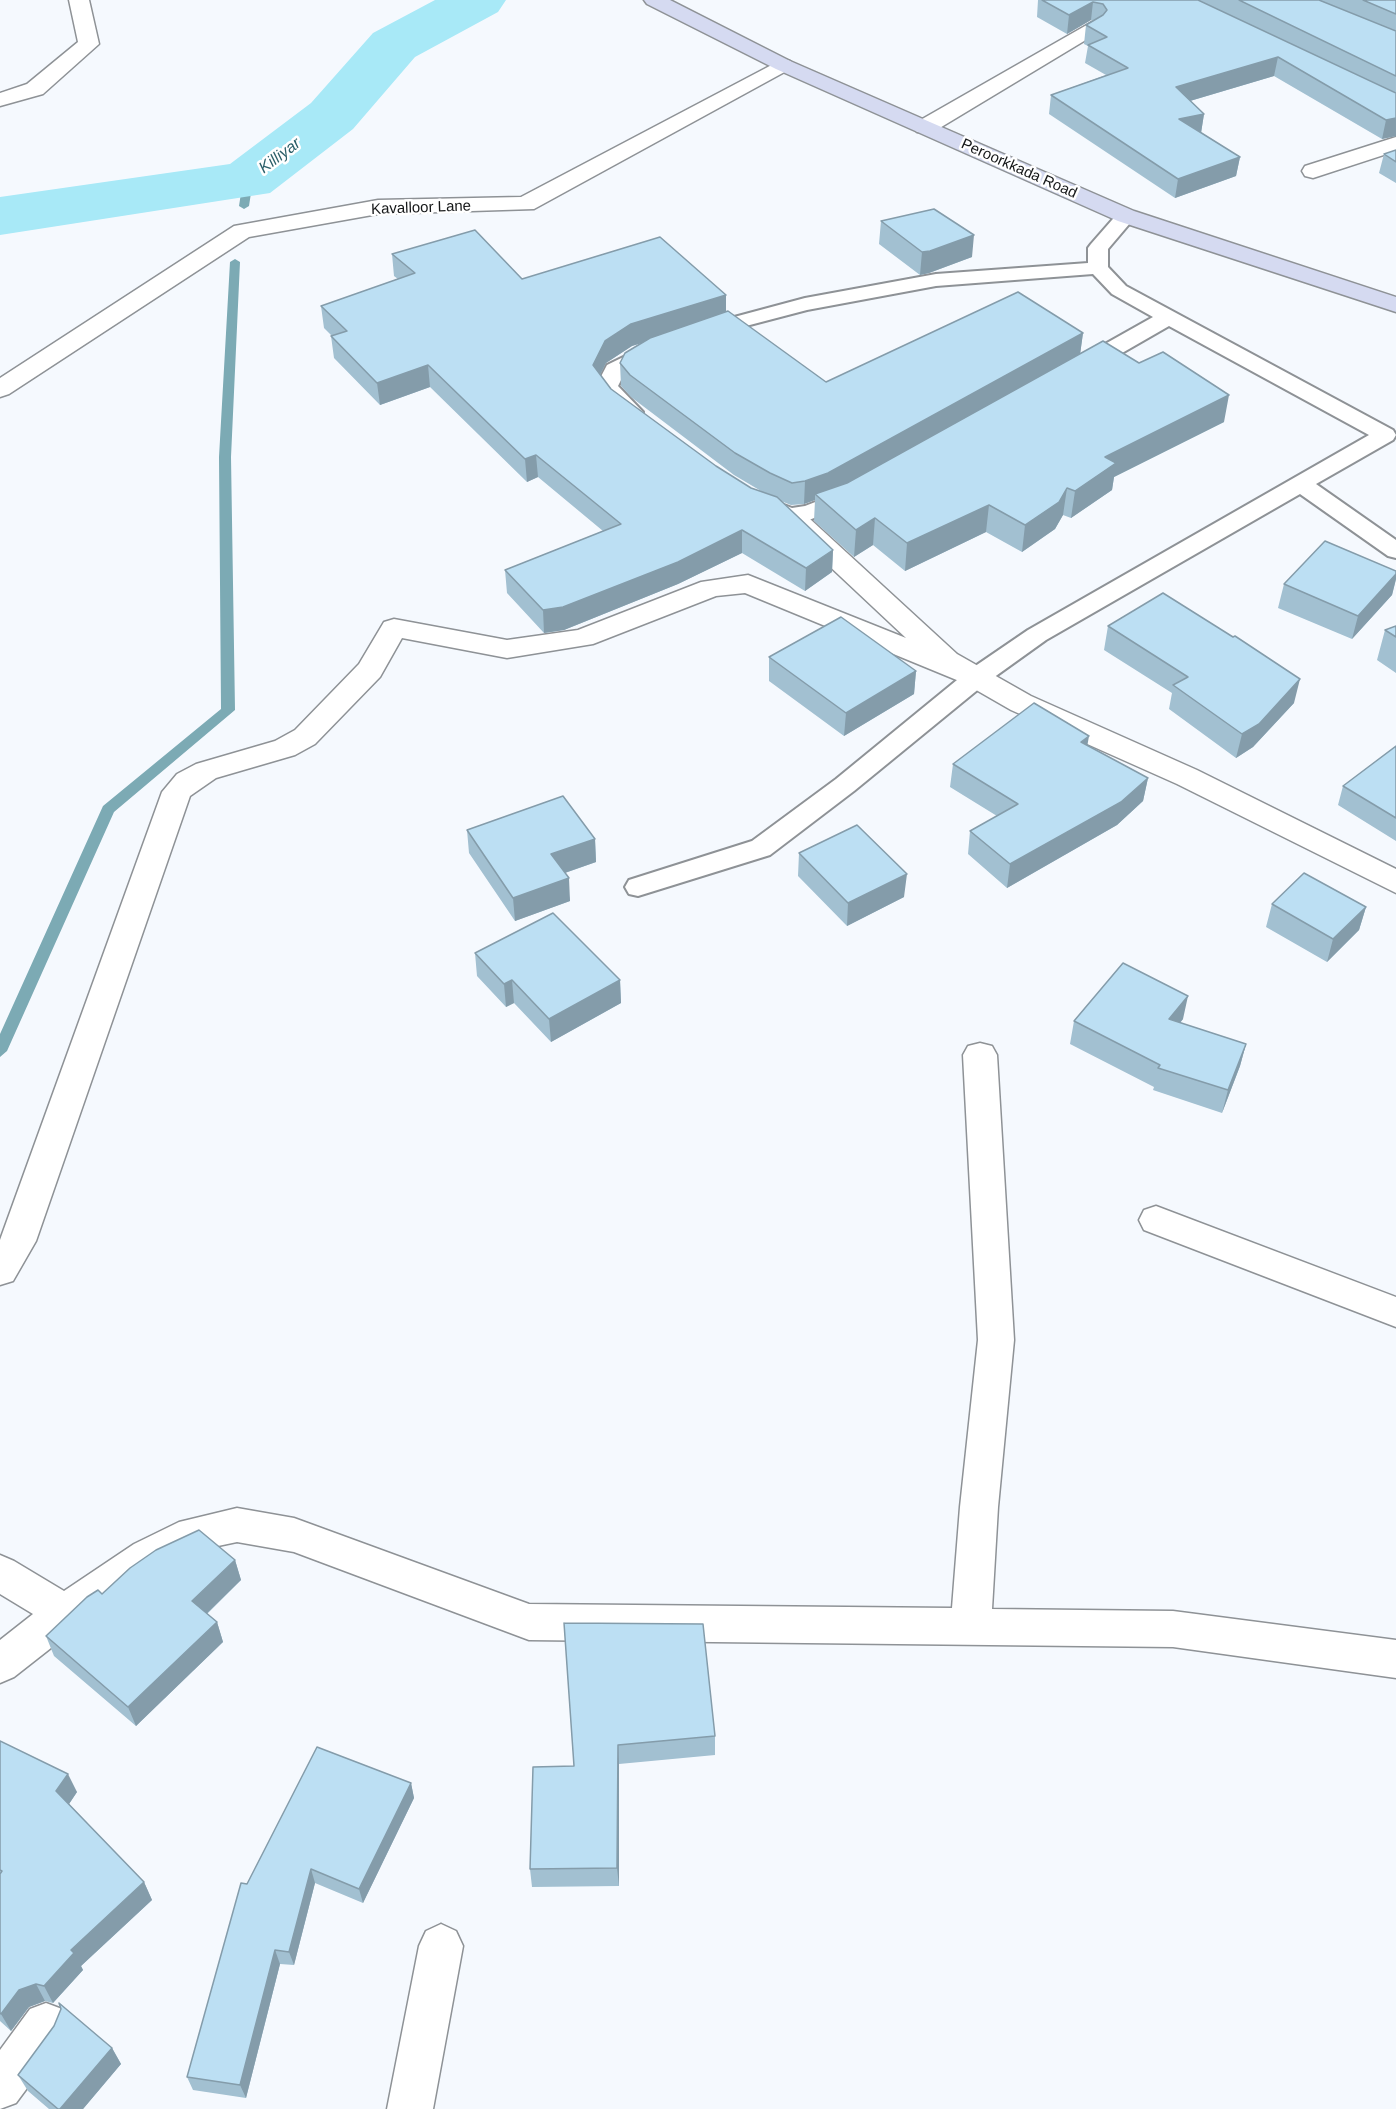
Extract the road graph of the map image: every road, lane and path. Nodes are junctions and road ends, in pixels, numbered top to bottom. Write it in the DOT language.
graph roads {
  1 [pos="78,0"];
  2 [pos="654,0"];
  3 [pos="1092,28"];
  4 [pos="783,64"];
  5 [pos="0,100"];
  6 [pos="925,127"];
  7 [pos="1396,144"];
  8 [pos="1312,171"];
  9 [pos="1126,216"];
  10 [pos="1098,268"];
  11 [pos="1396,305"];
  12 [pos="1169,317"];
  13 [pos="1059,379"];
  14 [pos="0,389"];
  15 [pos="650,425"];
  16 [pos="1301,484"];
  17 [pos="867,486"];
  18 [pos="743,492"];
  19 [pos="789,515"];
  20 [pos="1396,551"];
  21 [pos="977,677"];
  22 [pos="1396,882"];
  23 [pos="638,887"];
  24 [pos="980,1055"];
  25 [pos="1156,1220"];
  26 [pos="0,1271"];
  27 [pos="1396,1312"];
  28 [pos="0,1573"];
  29 [pos="65,1613"];
  30 [pos="971,1627"];
  31 [pos="1396,1659"];
  32 [pos="0,1664"];
  33 [pos="441,1946"];
  34 [pos="46,2025"];
  35 [pos="0,2087"];
  36 [pos="410,2109"];
  1 -- 5 [label="street"];
  2 -- 4 [label="main road, Peroorkkada Road"];
  3 -- 6 [label="street"];
  4 -- 6 [label="main road, Peroorkkada Road"];
  4 -- 14 [label="street, Kavalloor Lane"];
  6 -- 9 [label="main road, Peroorkkada Road"];
  7 -- 8 [label="street"];
  9 -- 10 [label="lane"];
  9 -- 11 [label="main road, Peroorkkada Road"];
  10 -- 12 [label="lane"];
  10 -- 15 [label="lane"];
  12 -- 13 [label="lane"];
  12 -- 16 [label="lane"];
  16 -- 20 [label="lane"];
  16 -- 21 [label="lane"];
  17 -- 19 [label="lane"];
  18 -- 19 [label="lane"];
  19 -- 21 [label="street"];
  21 -- 22 [label="street"];
  21 -- 23 [label="lane"];
  21 -- 26 [label="street"];
  24 -- 30 [label="street"];
  25 -- 27 [label="street"];
  28 -- 29 [label="street"];
  29 -- 30 [label="street"];
  29 -- 32 [label="street"];
  30 -- 31 [label="street"];
  33 -- 36 [label="street"];
  34 -- 35 [label="street"];
}
